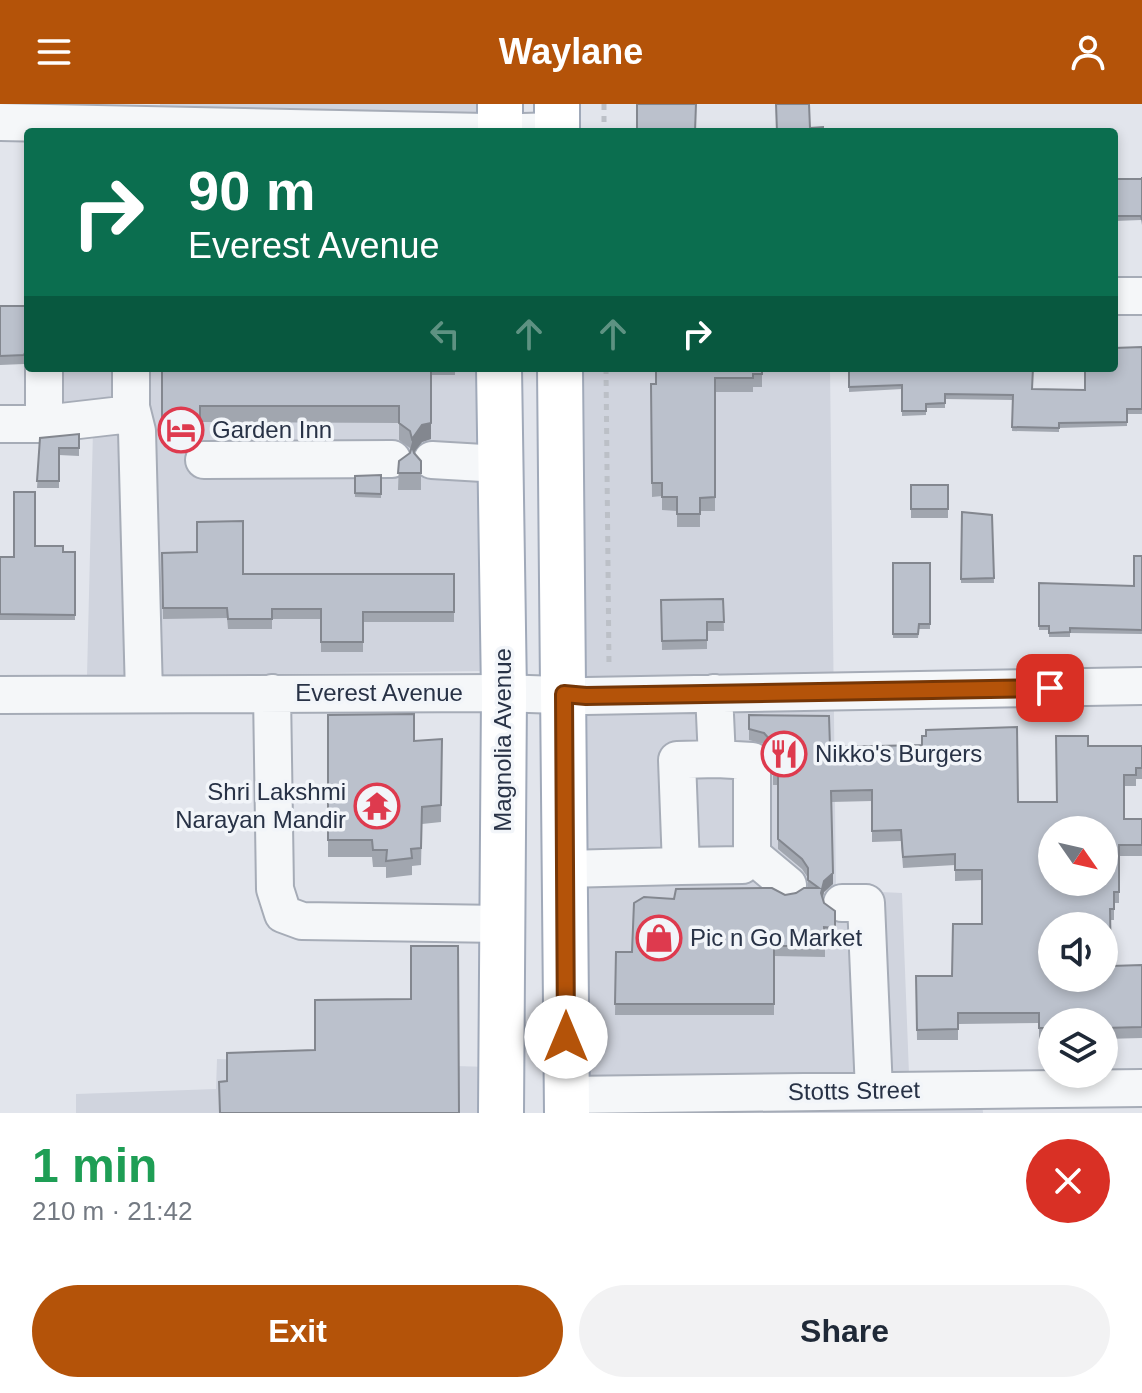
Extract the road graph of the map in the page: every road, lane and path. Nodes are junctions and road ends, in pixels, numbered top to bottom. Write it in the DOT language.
graph roads {
  1 [pos="500,104"];
  2 [pos="557,104"];
  3 [pos="604,104"];
  4 [pos="205,115"];
  5 [pos="289,116"];
  6 [pos="0,122"];
  7 [pos="45,127"];
  8 [pos="128,128"];
  9 [pos="334,128"];
  10 [pos="500,128"];
  11 [pos="557,128"];
  12 [pos="604,128"];
  13 [pos="1118,296"];
  14 [pos="1142,296"];
  15 [pos="44,372"];
  16 [pos="131,372"];
  17 [pos="499,372"];
  18 [pos="560,372"];
  19 [pos="606,372"];
  20 [pos="131,407"];
  21 [pos="0,424"];
  22 [pos="44,424"];
  23 [pos="392,459"];
  24 [pos="204,460"];
  25 [pos="432,460"];
  26 [pos="500,464"];
  27 [pos="609,666"];
  28 [pos="1142,686"];
  29 [pos="272,693"];
  30 [pos="504,693"];
  31 [pos="714,693"];
  32 [pos="144,694"];
  33 [pos="564,694"];
  34 [pos="0,695"];
  35 [pos="717,759"];
  36 [pos="752,855"];
  37 [pos="681,866"];
  38 [pos="565,869"];
  39 [pos="788,885"];
  40 [pos="842,903"];
  41 [pos="502,924"];
  42 [pos="1142,1088"];
  43 [pos="874,1091"];
  44 [pos="970,1101"];
  45 [pos="674,1103"];
  46 [pos="740,1103"];
  47 [pos="567,1104"];
  48 [pos="501,1113"];
  1 -- 10 [label="main road"];
  2 -- 11 [label="main road"];
  3 -- 12 [label="path"];
  4 -- 5 [label="street"];
  4 -- 8 [label="street"];
  5 -- 9 [label="street"];
  6 -- 7 [label="street"];
  7 -- 8 [label="street"];
  13 -- 14 [label="street"];
  15 -- 22 [label="street"];
  16 -- 20 [label="street"];
  17 -- 26 [label="main road, Magnolia Avenue"];
  18 -- 33 [label="main road"];
  19 -- 27 [label="path"];
  20 -- 22 [label="street"];
  20 -- 32 [label="street"];
  21 -- 22 [label="street"];
  23 -- 24 [label="street"];
  25 -- 26 [label="street"];
  26 -- 30 [label="main road, Magnolia Avenue"];
  28 -- 31 [label="street, Everest Avenue"];
  29 -- 30 [label="street, Everest Avenue"];
  29 -- 32 [label="street, Everest Avenue"];
  29 -- 41 [label="street"];
  30 -- 33 [label="street, Everest Avenue"];
  30 -- 41 [label="main road, Magnolia Avenue"];
  31 -- 33 [label="street, Everest Avenue"];
  31 -- 35 [label="street"];
  32 -- 34 [label="street, Everest Avenue"];
  33 -- 38 [label="main road"];
  35 -- 36 [label="street"];
  35 -- 37 [label="street"];
  36 -- 37 [label="street"];
  36 -- 39 [label="street"];
  37 -- 38 [label="street"];
  38 -- 47 [label="main road"];
  40 -- 43 [label="street"];
  41 -- 48 [label="main road, Magnolia Avenue"];
  42 -- 44 [label="street, Stotts Street"];
  43 -- 44 [label="street, Stotts Street"];
  43 -- 46 [label="street, Stotts Street"];
  45 -- 46 [label="street, Stotts Street"];
  45 -- 47 [label="street, Stotts Street"];
}
